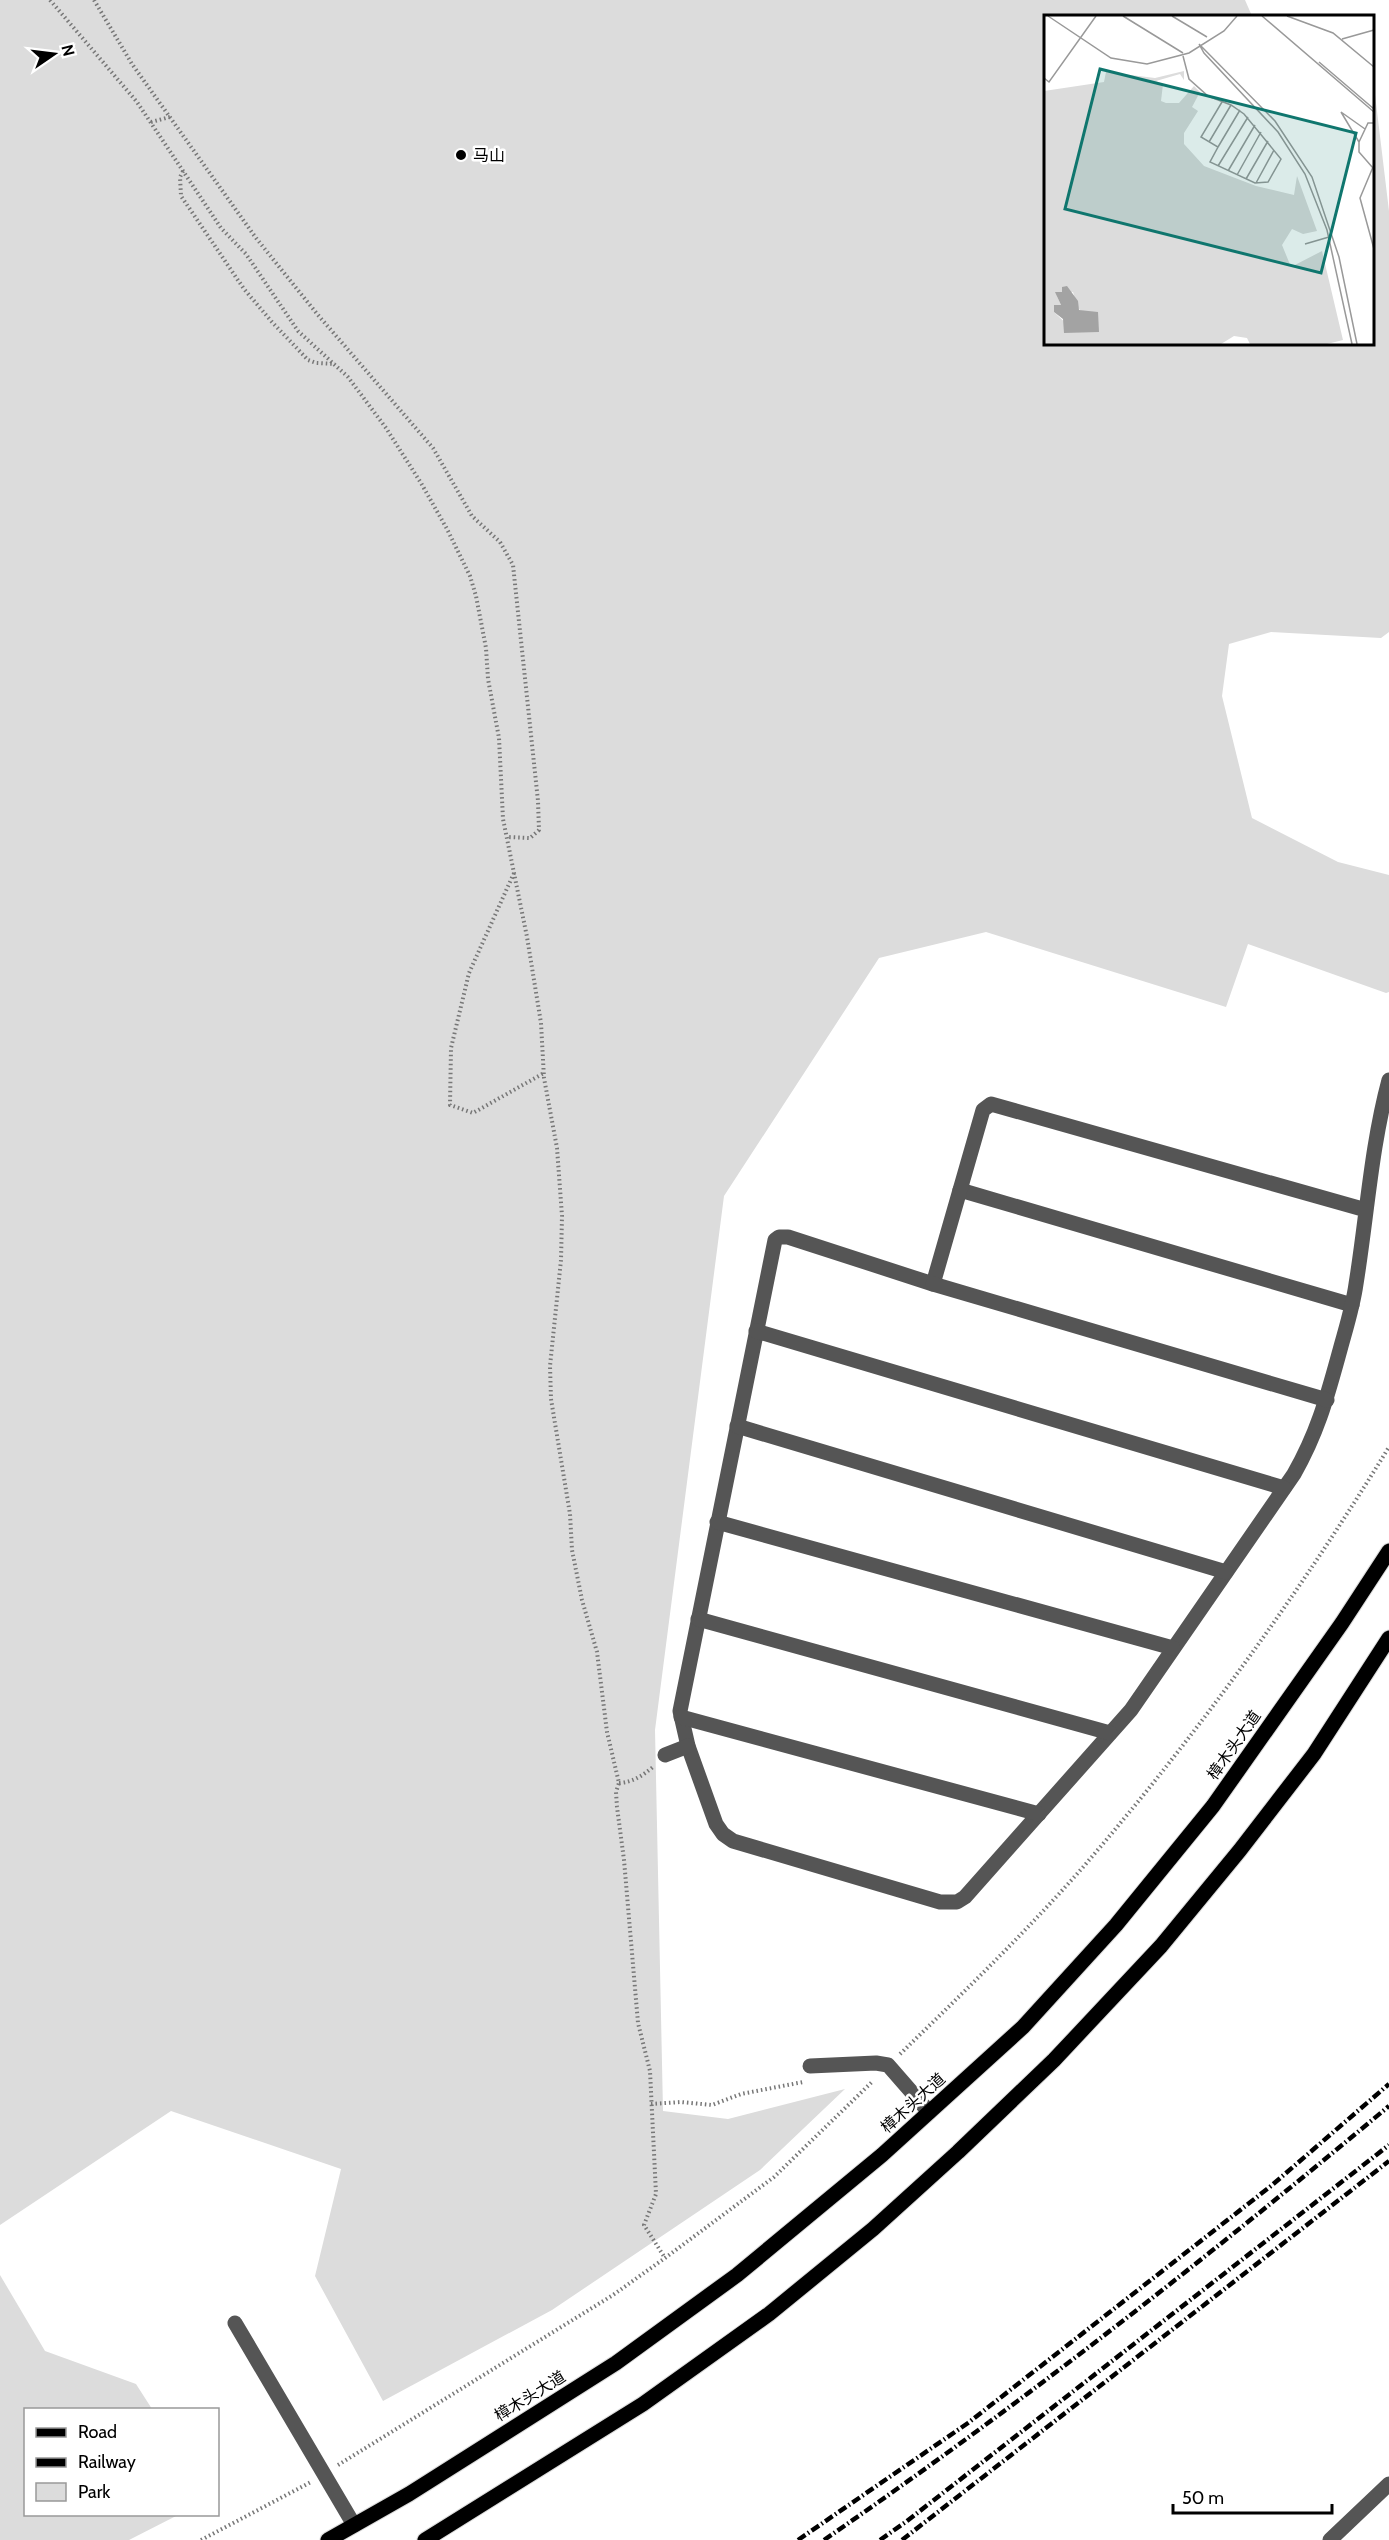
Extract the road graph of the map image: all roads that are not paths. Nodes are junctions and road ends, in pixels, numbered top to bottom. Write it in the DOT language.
graph roads {
  1 [pos="1389,1080"];
  2 [pos="960,1190"];
  3 [pos="1366,1210"];
  4 [pos="933,1284"];
  5 [pos="1352,1305"];
  6 [pos="756,1330"];
  7 [pos="1327,1400"];
  8 [pos="737,1426"];
  9 [pos="1284,1488"];
  10 [pos="717,1522"];
  11 [pos="1389,1551"];
  12 [pos="1226,1572"];
  13 [pos="698,1619"];
  14 [pos="1389,1638"];
  15 [pos="1173,1648"];
  16 [pos="681,1717"];
  17 [pos="1110,1733"];
  18 [pos="688,1746"];
  19 [pos="665,1755"];
  20 [pos="1039,1815"];
  21 [pos="810,2066"];
  22 [pos="929,2112"];
  23 [pos="235,2323"];
  24 [pos="1389,2484"];
  25 [pos="354,2525"];
  26 [pos="328,2540"];
  27 [pos="425,2540"];
  28 [pos="1330,2540"];
  1 -- 3 [label="lane"];
  2 -- 3 [label="lane"];
  2 -- 4 [label="lane"];
  2 -- 5 [label="lane"];
  3 -- 5 [label="lane"];
  4 -- 6 [label="lane"];
  4 -- 7 [label="lane"];
  5 -- 7 [label="lane"];
  6 -- 8 [label="lane"];
  6 -- 9 [label="lane"];
  7 -- 9 [label="lane"];
  8 -- 10 [label="lane"];
  8 -- 12 [label="lane"];
  9 -- 12 [label="lane"];
  10 -- 13 [label="lane"];
  10 -- 15 [label="lane"];
  11 -- 22 [label="main road, 樟木头大道"];
  12 -- 15 [label="lane"];
  13 -- 16 [label="lane"];
  13 -- 17 [label="lane"];
  14 -- 27 [label="main road"];
  15 -- 17 [label="lane"];
  16 -- 18 [label="lane"];
  16 -- 20 [label="lane"];
  17 -- 20 [label="lane"];
  18 -- 19 [label="lane"];
  18 -- 20 [label="lane"];
  21 -- 22 [label="lane"];
  22 -- 25 [label="main road, 樟木头大道"];
  23 -- 25 [label="lane"];
  24 -- 28 [label="lane"];
  25 -- 26 [label="main road, 樟木头大道"];
}
